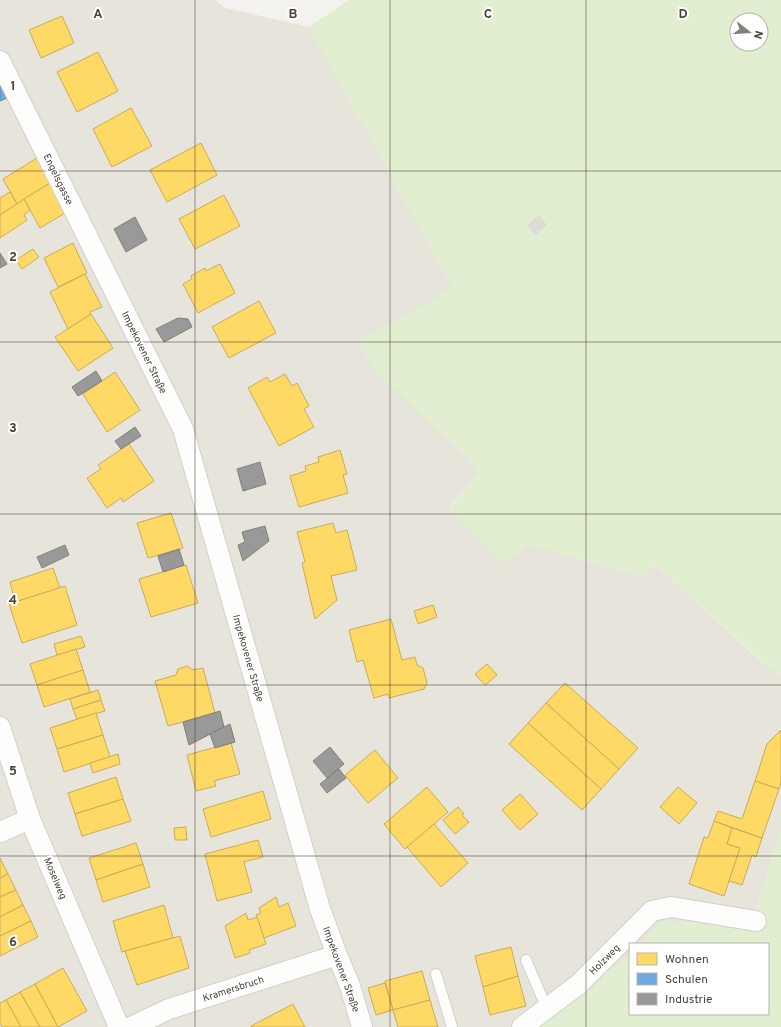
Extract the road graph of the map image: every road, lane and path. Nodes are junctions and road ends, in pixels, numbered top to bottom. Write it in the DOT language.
graph roads {
  1 [pos="0,60"];
  2 [pos="117,297"];
  3 [pos="0,727"];
  4 [pos="30,818"];
  5 [pos="0,832"];
  6 [pos="756,921"];
  7 [pos="336,955"];
  8 [pos="526,960"];
  9 [pos="436,974"];
  10 [pos="547,1009"];
  11 [pos="119,1027"];
  12 [pos="131,1027"];
  13 [pos="362,1027"];
  14 [pos="452,1027"];
  15 [pos="522,1027"];
  1 -- 2 [label="street, Engelsgasse"];
  2 -- 7 [label="street, Impekovener Straße"];
  3 -- 4 [label="street, Moselweg"];
  4 -- 5 [label="street"];
  4 -- 11 [label="street, Moselweg"];
  6 -- 10 [label="street, Holzweg"];
  7 -- 12 [label="street, Kramersbruch"];
  7 -- 13 [label="street, Impekovener Straße"];
  8 -- 10 [label="lane"];
  9 -- 14 [label="lane"];
  10 -- 15 [label="street, Holzweg"];
}
